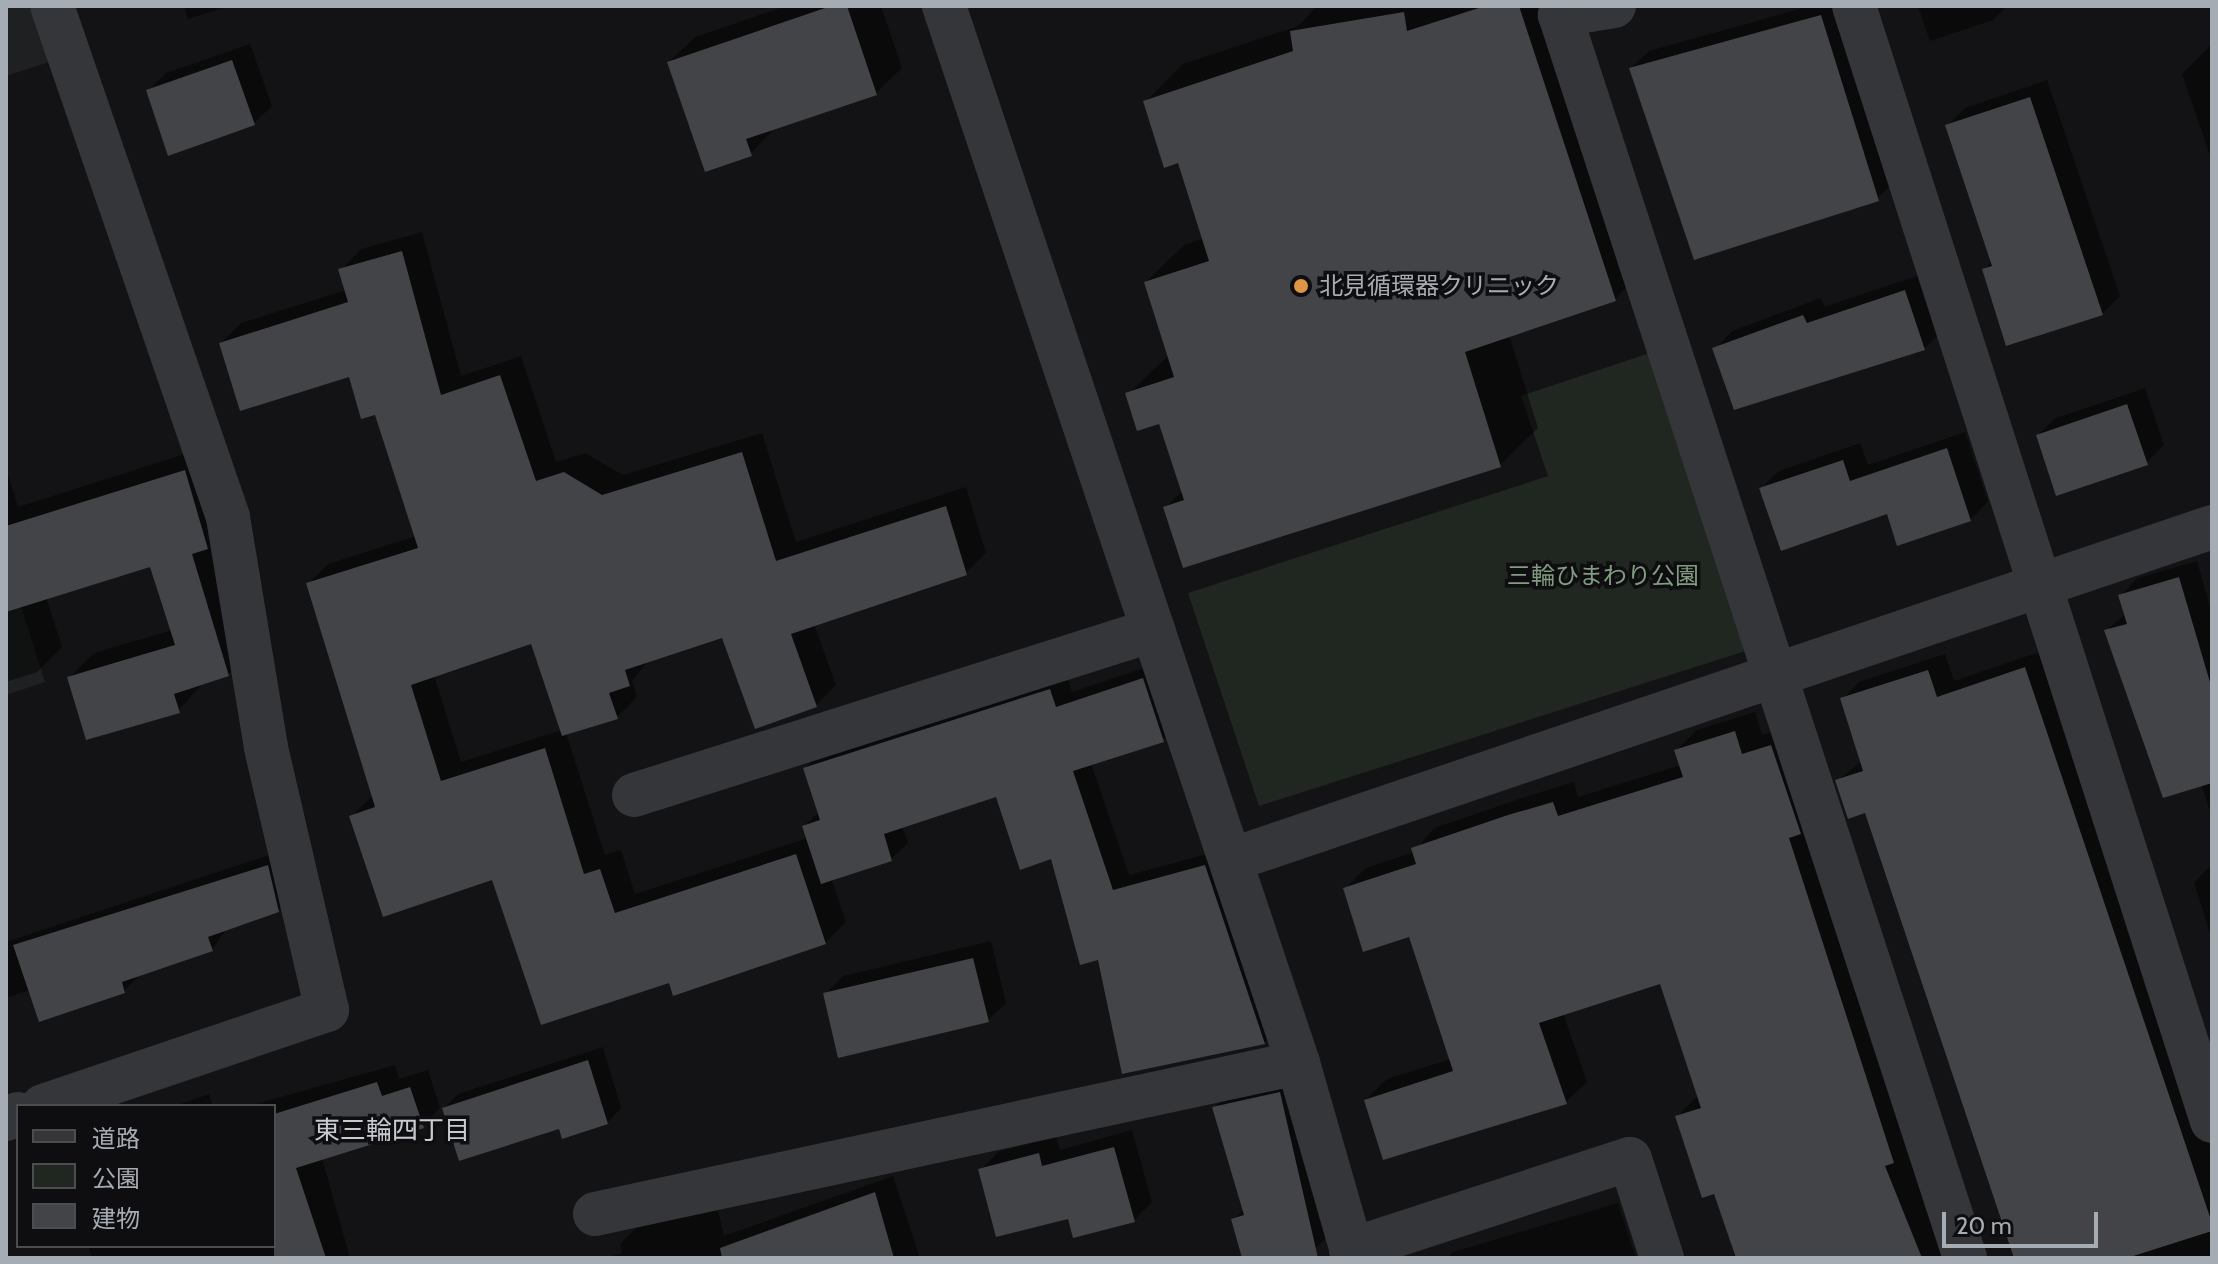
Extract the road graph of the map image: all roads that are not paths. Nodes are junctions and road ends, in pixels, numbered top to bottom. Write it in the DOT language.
graph roads {
  1 [pos="52,6"];
  2 [pos="944,6"];
  3 [pos="1614,6"];
  4 [pos="1854,6"];
  5 [pos="2212,527"];
  6 [pos="2043,583"];
  7 [pos="1153,630"];
  8 [pos="1777,676"];
  9 [pos="634,795"];
  10 [pos="1231,860"];
  11 [pos="1298,1063"];
  12 [pos="49,1104"];
  13 [pos="2212,1121"];
  14 [pos="595,1214"];
  15 [pos="1353,1254"];
  16 [pos="1662,1258"];
  17 [pos="1965,1258"];
  1 -- 12 [label="street"];
  2 -- 7 [label="street"];
  3 -- 8 [label="street"];
  4 -- 6 [label="street"];
  5 -- 6 [label="street"];
  6 -- 8 [label="street"];
  6 -- 13 [label="street"];
  7 -- 9 [label="street"];
  7 -- 10 [label="street"];
  8 -- 10 [label="street"];
  8 -- 17 [label="street"];
  10 -- 11 [label="street"];
  11 -- 14 [label="street"];
  11 -- 15 [label="street"];
  15 -- 16 [label="street"];
}
